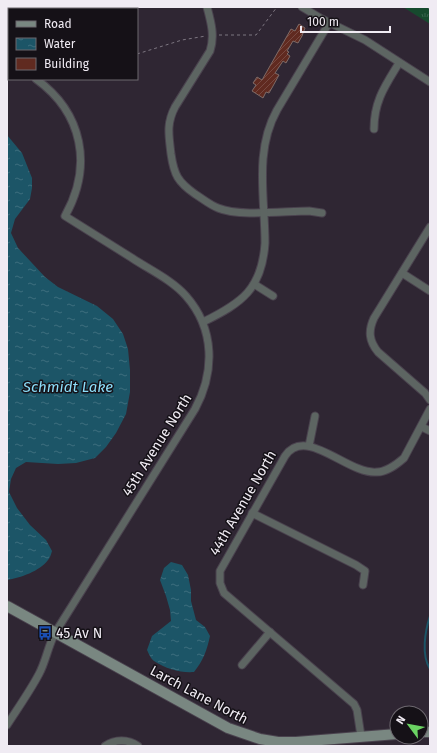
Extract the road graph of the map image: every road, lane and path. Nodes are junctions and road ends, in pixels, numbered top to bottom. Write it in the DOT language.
graph roads {
  1 [pos="207,7"];
  2 [pos="302,7"];
  3 [pos="427,7"];
  4 [pos="430,8"];
  5 [pos="329,23"];
  6 [pos="399,63"];
  7 [pos="37,80"];
  8 [pos="430,82"];
  9 [pos="374,129"];
  10 [pos="264,212"];
  11 [pos="322,214"];
  12 [pos="430,227"];
  13 [pos="402,273"];
  14 [pos="254,284"];
  15 [pos="430,291"];
  16 [pos="273,296"];
  17 [pos="204,322"];
  18 [pos="430,400"];
  19 [pos="430,409"];
  20 [pos="315,416"];
  21 [pos="422,426"];
  22 [pos="430,431"];
  23 [pos="309,446"];
  24 [pos="252,513"];
  25 [pos="363,585"];
  26 [pos="7,606"];
  27 [pos="270,632"];
  28 [pos="55,633"];
  29 [pos="242,665"];
  30 [pos="7,725"];
  31 [pos="389,734"];
  32 [pos="361,736"];
  33 [pos="279,744"];
  34 [pos="106,745"];
  35 [pos="138,746"];
  1 -- 10 [label="street"];
  2 -- 5 [label="street"];
  3 -- 4 [label="path"];
  5 -- 6 [label="street"];
  5 -- 10 [label="street"];
  6 -- 8 [label="street"];
  6 -- 9 [label="street"];
  7 -- 17 [label="street"];
  10 -- 11 [label="street"];
  10 -- 14 [label="street"];
  12 -- 13 [label="street"];
  13 -- 15 [label="street"];
  13 -- 18 [label="street"];
  14 -- 16 [label="street"];
  14 -- 17 [label="street"];
  17 -- 28 [label="street, 45th Avenue North"];
  19 -- 21 [label="street"];
  20 -- 23 [label="street"];
  21 -- 22 [label="street"];
  21 -- 23 [label="street"];
  23 -- 24 [label="street, 44th Avenue North"];
  24 -- 25 [label="street"];
  24 -- 27 [label="street, 44th Avenue North"];
  26 -- 28 [label="street, Larch Lane North"];
  27 -- 29 [label="street"];
  27 -- 32 [label="street"];
  28 -- 30 [label="street, 45th Avenue North"];
  28 -- 33 [label="street, Larch Lane North"];
  31 -- 32 [label="street, Larch Lane North"];
  32 -- 33 [label="street, Larch Lane North"];
  34 -- 35 [label="street"];
}
